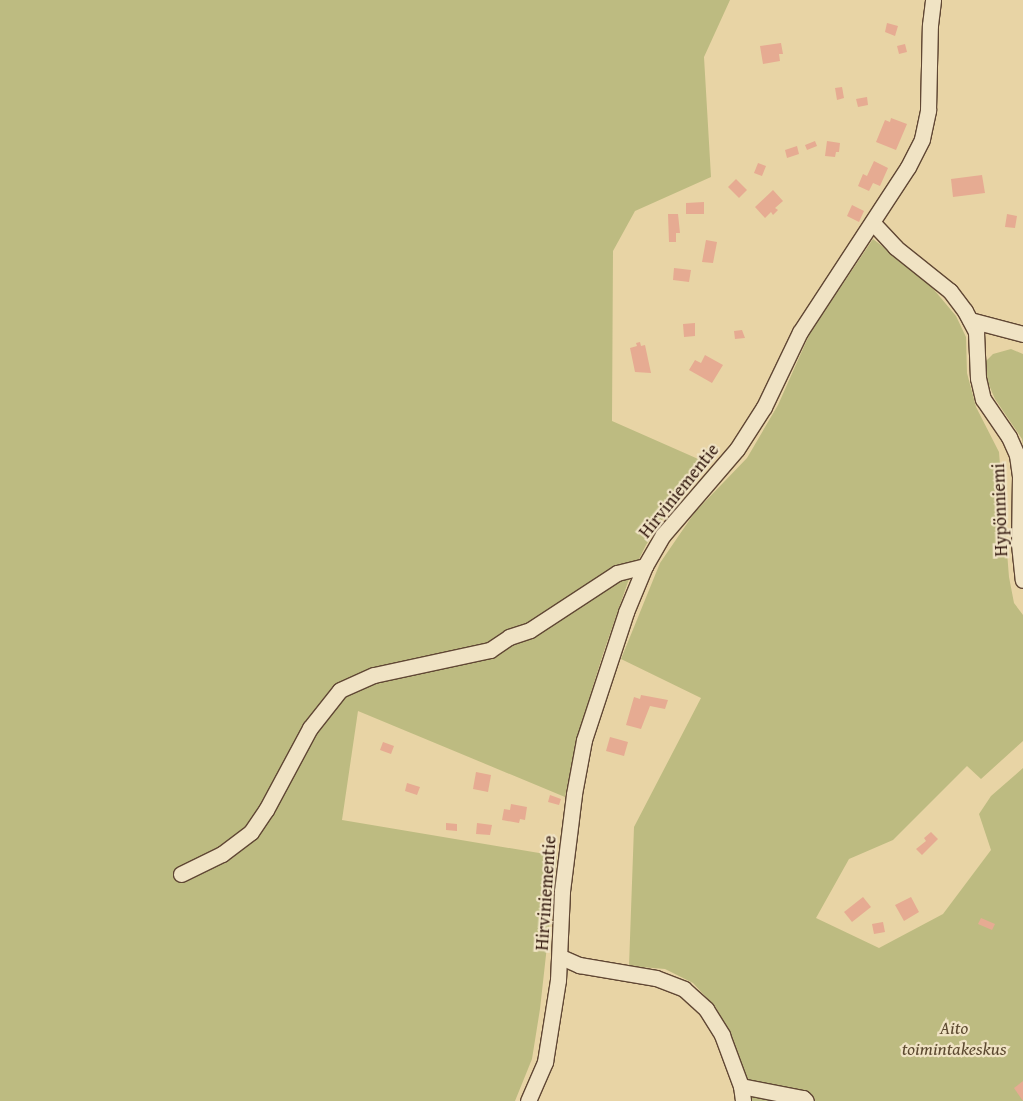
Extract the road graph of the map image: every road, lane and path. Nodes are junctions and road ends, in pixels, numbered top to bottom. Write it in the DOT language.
graph roads {
  1 [pos="933,0"];
  2 [pos="872,223"];
  3 [pos="970,320"];
  4 [pos="1023,334"];
  5 [pos="645,566"];
  6 [pos="1023,580"];
  7 [pos="181,874"];
  8 [pos="561,957"];
  9 [pos="603,970"];
  10 [pos="559,974"];
  11 [pos="742,1094"];
  12 [pos="528,1101"];
  13 [pos="806,1101"];
  1 -- 2 [label="street, Hirviniementie"];
  2 -- 3 [label="street, Hypönniemi"];
  2 -- 5 [label="street, Hirviniementie"];
  3 -- 4 [label="street"];
  3 -- 6 [label="street, Hypönniemi"];
  5 -- 7 [label="street"];
  5 -- 8 [label="street, Hirviniementie"];
  8 -- 9 [label="street"];
  8 -- 10 [label="street, Hirviniementie"];
  9 -- 10 [label="street"];
  9 -- 11 [label="street"];
  10 -- 12 [label="street, Hirviniementie"];
  11 -- 13 [label="street"];
}
